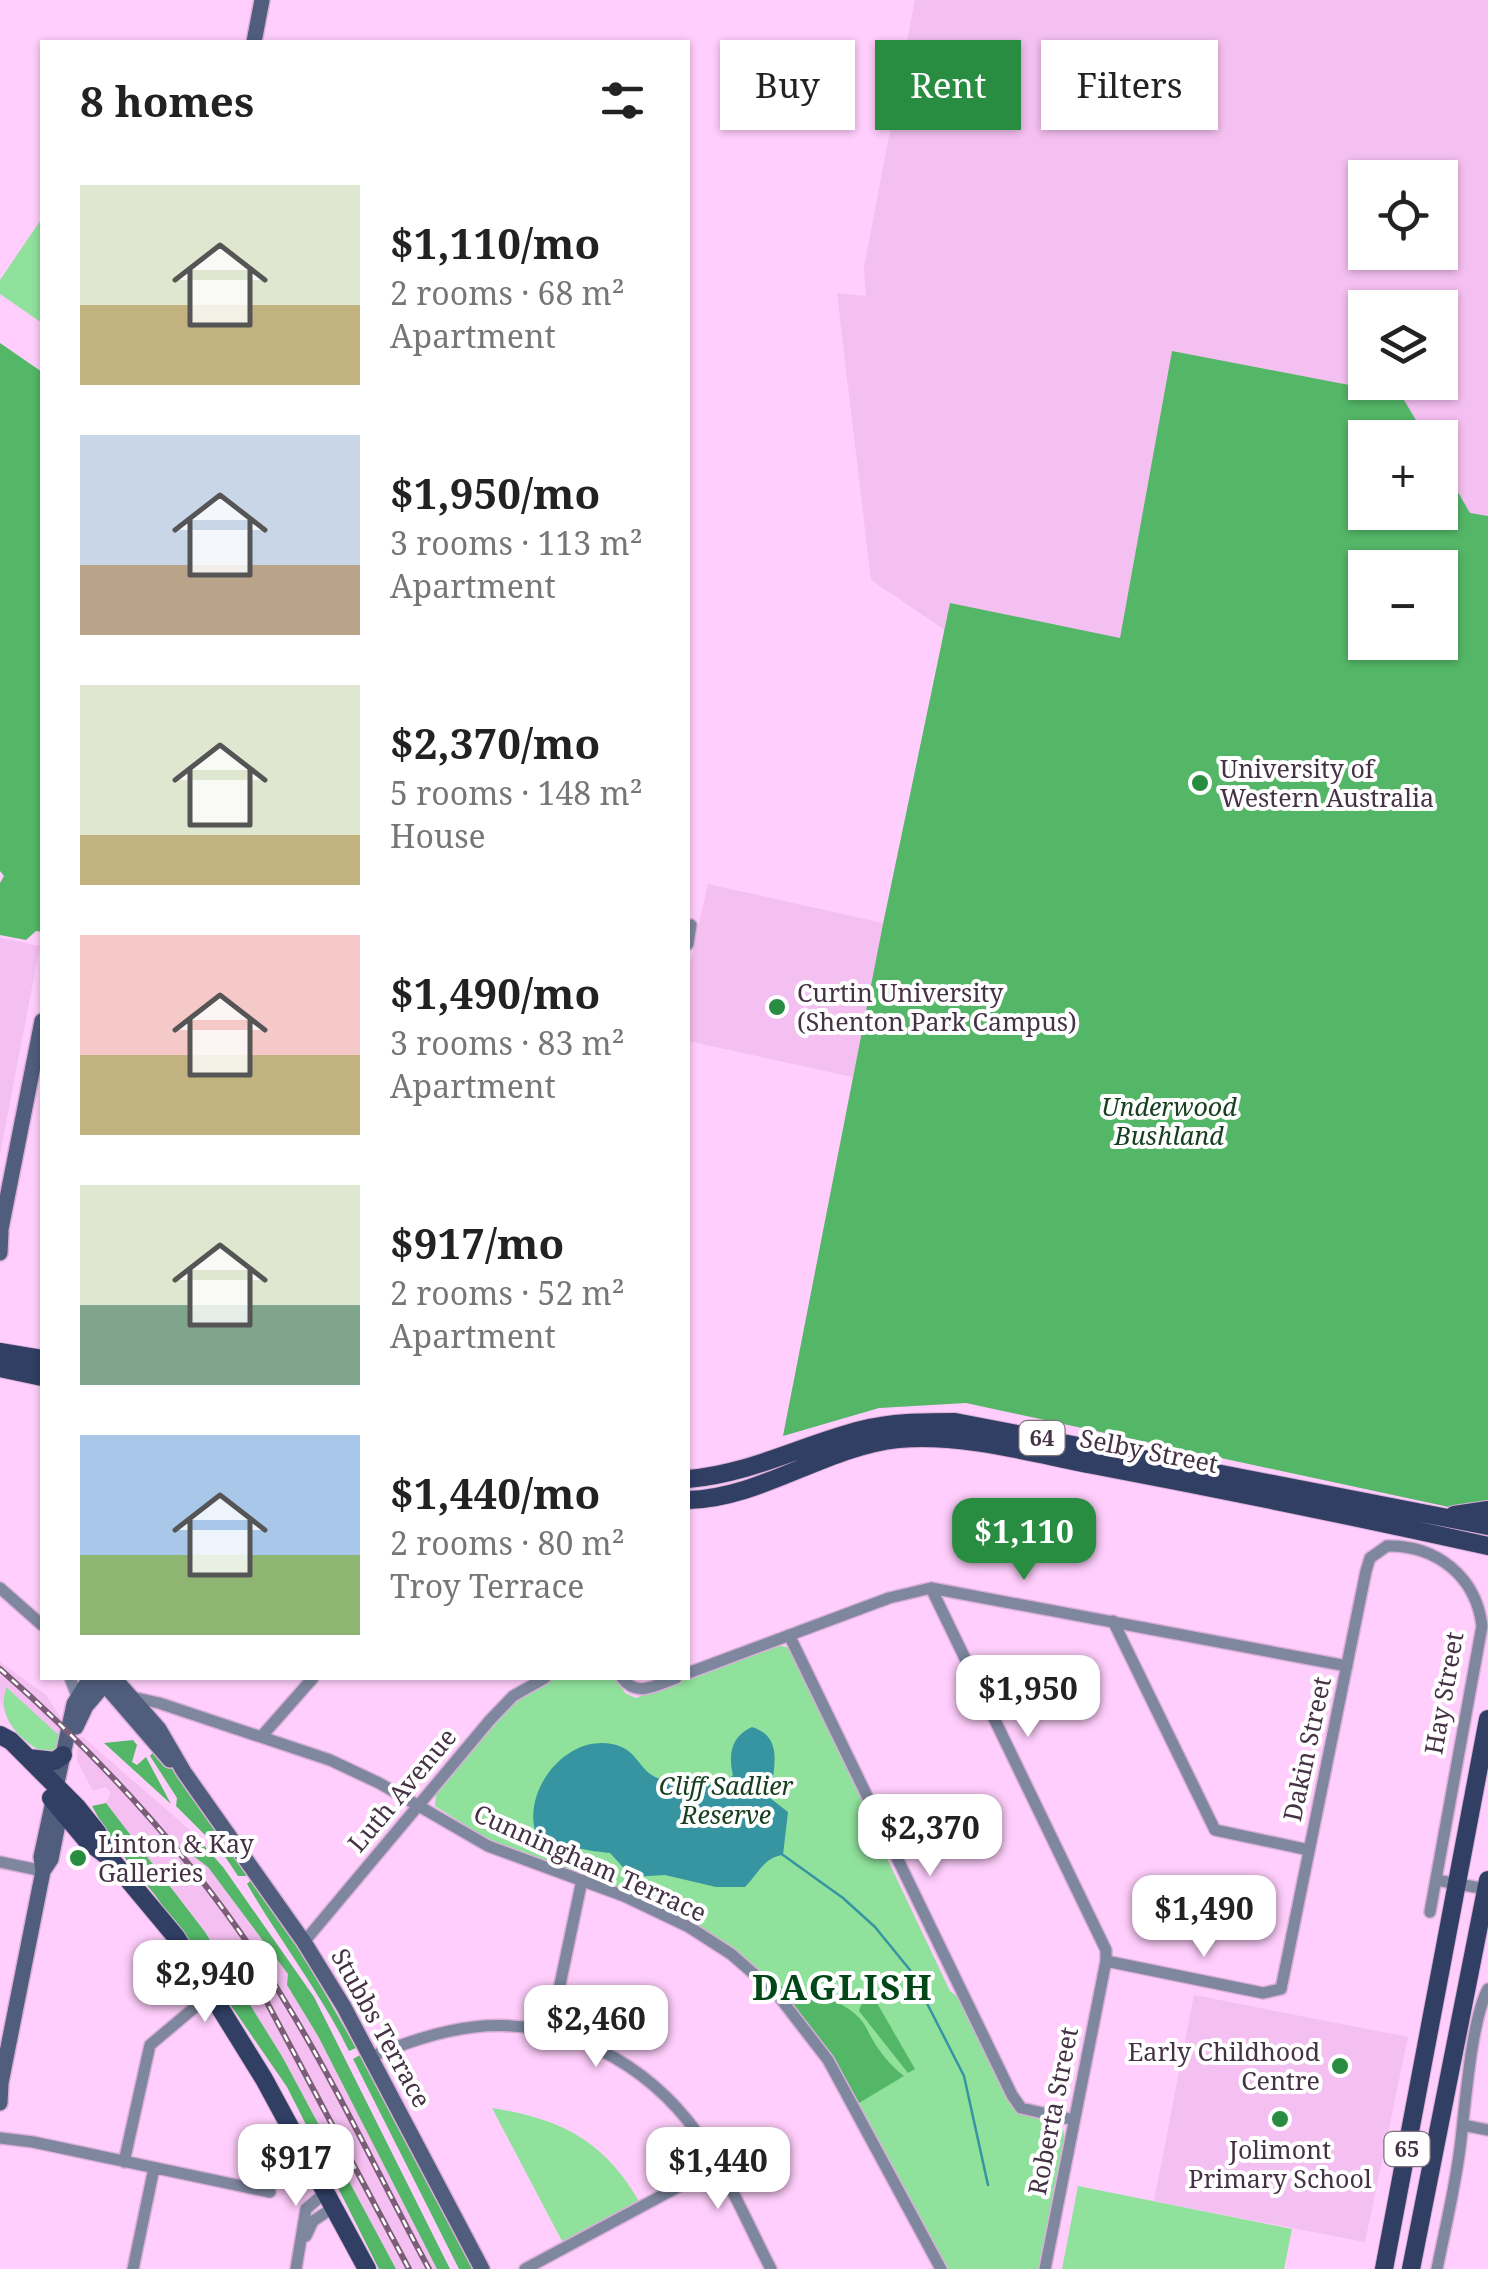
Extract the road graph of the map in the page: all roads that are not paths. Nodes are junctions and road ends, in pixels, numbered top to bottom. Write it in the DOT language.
graph roads {
  1 [pos="262,0"];
  2 [pos="254,40"];
  3 [pos="691,925"];
  4 [pos="690,931"];
  5 [pos="40,1031"];
  6 [pos="0,1233"];
  7 [pos="0,1253"];
  8 [pos="0,1338"];
  9 [pos="0,1352"];
  10 [pos="33,1357"];
  11 [pos="0,1368"];
  12 [pos="40,1377"];
  13 [pos="690,1490"];
  14 [pos="1334,1503"];
  15 [pos="1488,1510"];
  16 [pos="1444,1517"];
  17 [pos="1488,1526"];
  18 [pos="1488,1546"];
  19 [pos="1366,1570"];
  20 [pos="0,1588"];
  21 [pos="932,1588"];
  22 [pos="1114,1621"];
  23 [pos="40,1623"];
  24 [pos="789,1635"];
  25 [pos="1347,1666"];
  26 [pos="690,1672"];
  27 [pos="71,1680"];
  28 [pos="103,1680"];
  29 [pos="105,1680"];
  30 [pos="311,1680"];
  31 [pos="541,1680"];
  32 [pos="624,1680"];
  33 [pos="670,1680"];
  34 [pos="83,1699"];
  35 [pos="126,1700"];
  36 [pos="1488,1719"];
  37 [pos="261,1736"];
  38 [pos="0,1738"];
  39 [pos="63,1754"];
  40 [pos="28,1758"];
  41 [pos="58,1797"];
  42 [pos="419,1807"];
  43 [pos="1309,1850"];
  44 [pos="0,1862"];
  45 [pos="43,1871"];
  46 [pos="582,1880"];
  47 [pos="1436,1880"];
  48 [pos="1458,1884"];
  49 [pos="1487,1885"];
  50 [pos="1430,1912"];
  51 [pos="304,1942"];
  52 [pos="1106,1961"];
  53 [pos="1488,1989"];
  54 [pos="215,1996"];
  55 [pos="550,2032"];
  56 [pos="370,2057"];
  57 [pos="0,2084"];
  58 [pos="0,2103"];
  59 [pos="1074,2120"];
  60 [pos="1463,2125"];
  61 [pos="0,2130"];
  62 [pos="1488,2130"];
  63 [pos="0,2138"];
  64 [pos="33,2142"];
  65 [pos="124,2162"];
  66 [pos="716,2166"];
  67 [pos="154,2168"];
  68 [pos="270,2192"];
  69 [pos="330,2200"];
  70 [pos="133,2269"];
  71 [pos="296,2269"];
  72 [pos="366,2269"];
  73 [pos="482,2269"];
  74 [pos="525,2269"];
  75 [pos="772,2269"];
  76 [pos="941,2269"];
  77 [pos="1045,2269"];
  78 [pos="1384,2269"];
  79 [pos="1411,2269"];
  80 [pos="1437,2269"];
  1 -- 2 [label="street"];
  3 -- 4 [label="street"];
  5 -- 6 [label="street"];
  6 -- 7 [label="street"];
  8 -- 10 [label="main road"];
  9 -- 10 [label="main road"];
  11 -- 12 [label="main road"];
  13 -- 14 [label="main road, Selby Street / 64"];
  14 -- 16 [label="main road, Selby Street / 64"];
  14 -- 18 [label="main road, Selby Street / 64"];
  15 -- 16 [label="main road"];
  16 -- 17 [label="main road, Selby Street / 64"];
  19 -- 25 [label="street, Dakin Street"];
  19 -- 47 [label="street, Hay Street"];
  20 -- 23 [label="street"];
  21 -- 22 [label="street"];
  21 -- 24 [label="street"];
  21 -- 52 [label="street"];
  22 -- 25 [label="street"];
  22 -- 43 [label="street"];
  24 -- 26 [label="street"];
  24 -- 59 [label="street"];
  25 -- 43 [label="street, Dakin Street"];
  27 -- 34 [label="street"];
  28 -- 34 [label="street"];
  29 -- 35 [label="street, Stubbs Terrace"];
  30 -- 37 [label="street"];
  31 -- 42 [label="street, Luth Avenue"];
  32 -- 33 [label="street"];
  34 -- 35 [label="street"];
  34 -- 39 [label="street"];
  34 -- 41 [label="street"];
  35 -- 37 [label="street, Cunningham Terrace"];
  35 -- 51 [label="street, Stubbs Terrace"];
  36 -- 48 [label="main road, Hay Street / 65"];
  37 -- 42 [label="street, Cunningham Terrace"];
  38 -- 40 [label="main road"];
  38 -- 41 [label="main road"];
  39 -- 40 [label="main road"];
  39 -- 41 [label="street"];
  40 -- 41 [label="main road"];
  41 -- 45 [label="street"];
  41 -- 54 [label="main road"];
  42 -- 46 [label="street, Cunningham Terrace"];
  42 -- 51 [label="street, Luth Avenue"];
  43 -- 52 [label="street, Dakin Street"];
  44 -- 45 [label="street"];
  45 -- 57 [label="street"];
  46 -- 55 [label="street"];
  46 -- 76 [label="street, Cunningham Terrace"];
  47 -- 48 [label="street"];
  47 -- 50 [label="street, Hay Street"];
  48 -- 49 [label="street"];
  48 -- 78 [label="main road, Hay Street / 65"];
  49 -- 79 [label="main road, 65"];
  51 -- 56 [label="street, Stubbs Terrace"];
  52 -- 59 [label="street, Roberta Street"];
  53 -- 60 [label="street"];
  54 -- 65 [label="street"];
  54 -- 69 [label="main road"];
  55 -- 56 [label="street"];
  55 -- 66 [label="street"];
  56 -- 73 [label="street, Stubbs Terrace"];
  57 -- 58 [label="street"];
  59 -- 77 [label="street, Roberta Street"];
  60 -- 62 [label="street"];
  60 -- 80 [label="street"];
  61 -- 64 [label="street"];
  63 -- 64 [label="street"];
  64 -- 65 [label="street"];
  65 -- 67 [label="street"];
  66 -- 74 [label="street"];
  66 -- 75 [label="street"];
  67 -- 68 [label="street"];
  67 -- 70 [label="street"];
  69 -- 71 [label="street"];
  69 -- 72 [label="main road"];
}
